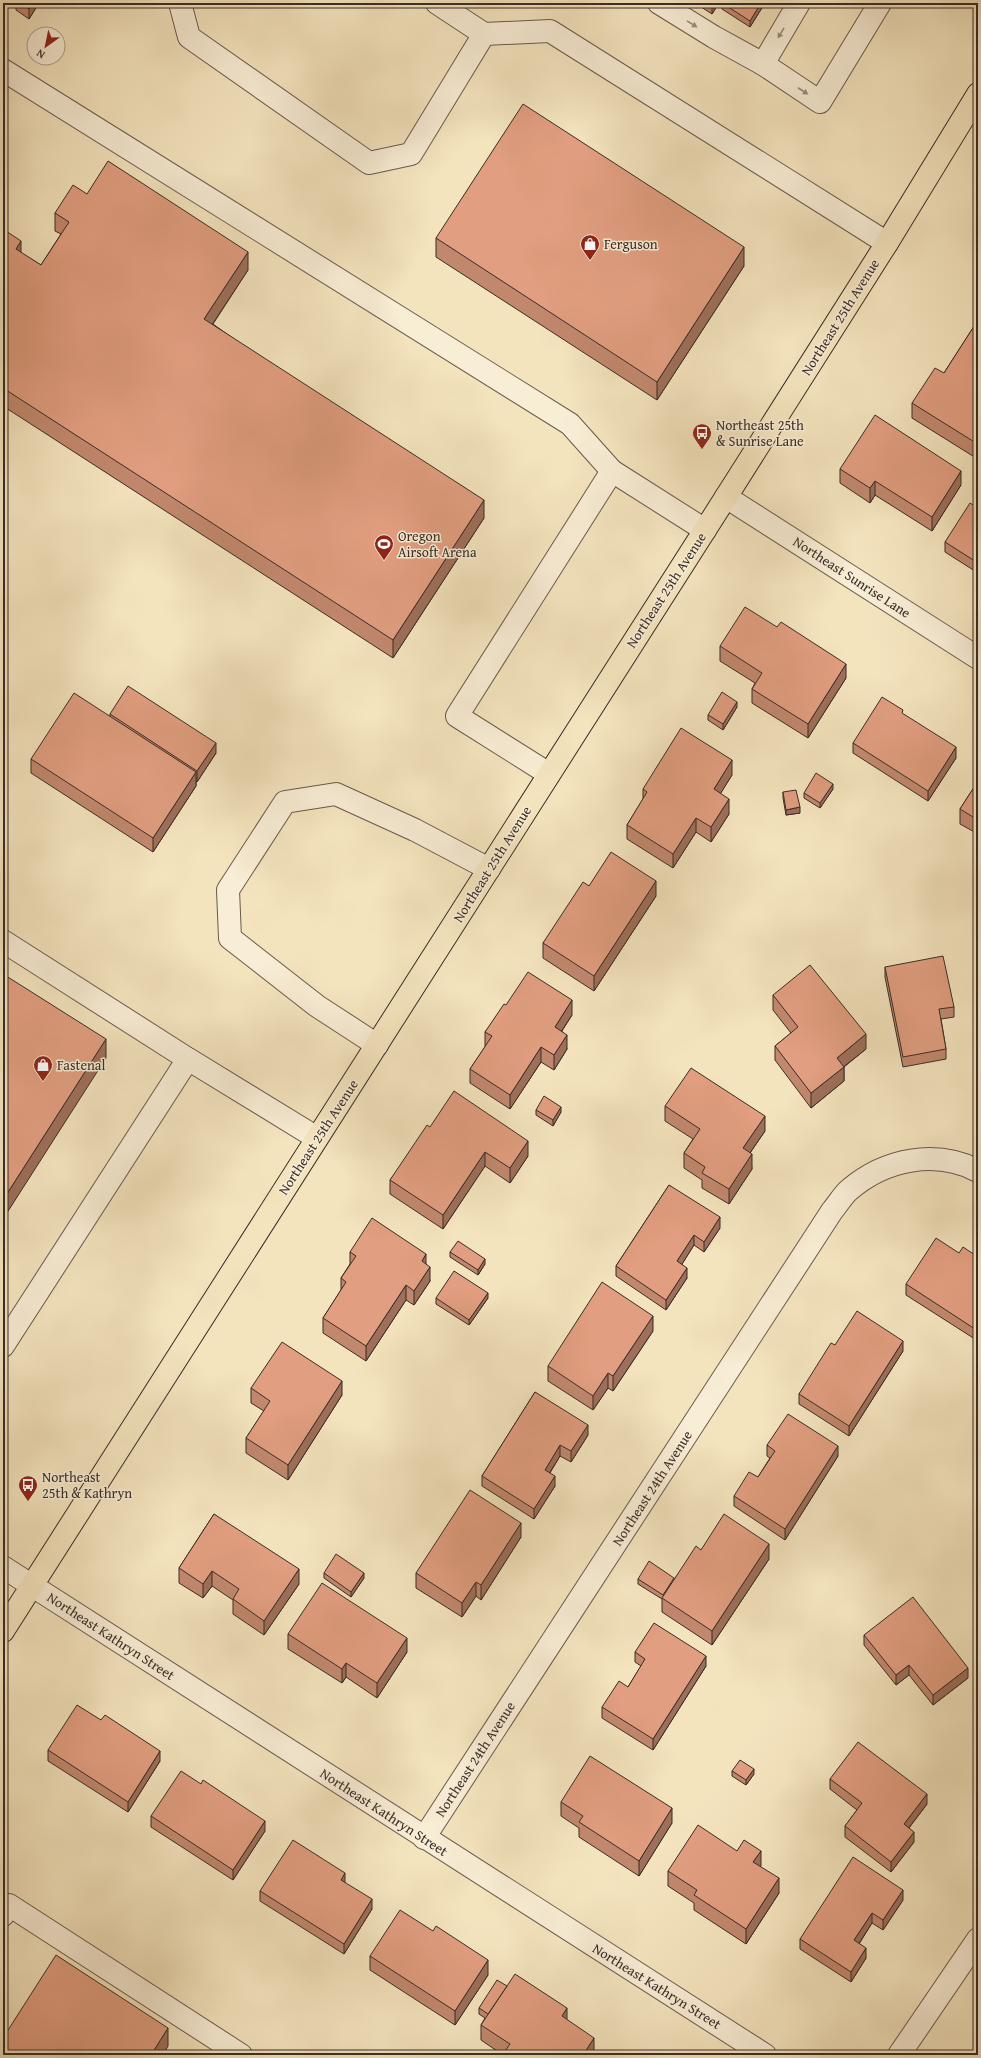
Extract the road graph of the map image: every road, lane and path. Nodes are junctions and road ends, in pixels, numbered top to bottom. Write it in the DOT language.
graph roads {
  1 [pos="180,3"];
  2 [pos="437,3"];
  3 [pos="659,3"];
  4 [pos="799,3"];
  5 [pos="880,3"];
  6 [pos="484,34"];
  7 [pos="763,64"];
  8 [pos="3,70"];
  9 [pos="978,94"];
  10 [pos="887,243"];
  11 [pos="612,471"];
  12 [pos="726,497"];
  13 [pos="705,530"];
  14 [pos="978,658"];
  15 [pos="549,774"];
  16 [pos="489,869"];
  17 [pos="3,941"];
  18 [pos="377,1045"];
  19 [pos="188,1059"];
  20 [pos="317,1138"];
  21 [pos="978,1171"];
  22 [pos="3,1346"];
  23 [pos="3,1567"];
  24 [pos="32,1586"];
  25 [pos="3,1631"];
  26 [pos="424,1838"];
  27 [pos="3,1915"];
  28 [pos="978,1939"];
  29 [pos="241,2055"];
  30 [pos="765,2055"];
  31 [pos="900,2055"];
  1 -- 6 [label="street"];
  2 -- 6 [label="street"];
  3 -- 7 [label="street, one-way"];
  4 -- 7 [label="street, one-way"];
  7 -- 5 [label="street, one-way"];
  6 -- 10 [label="street"];
  8 -- 11 [label="street"];
  9 -- 10 [label="main road, Northeast 25th Avenue"];
  10 -- 12 [label="main road, Northeast 25th Avenue"];
  11 -- 13 [label="street"];
  11 -- 15 [label="street"];
  12 -- 13 [label="main road, Northeast 25th Avenue"];
  12 -- 14 [label="street, Northeast Sunrise Lane"];
  13 -- 15 [label="main road, Northeast 25th Avenue"];
  15 -- 16 [label="main road, Northeast 25th Avenue"];
  16 -- 18 [label="main road, Northeast 25th Avenue"];
  16 -- 18 [label="street"];
  17 -- 19 [label="street"];
  18 -- 20 [label="main road, Northeast 25th Avenue"];
  19 -- 20 [label="street"];
  19 -- 22 [label="street"];
  20 -- 24 [label="main road, Northeast 25th Avenue"];
  21 -- 26 [label="street, Northeast 24th Avenue"];
  23 -- 24 [label="street, Northeast Kathryn Street"];
  24 -- 25 [label="main road, Northeast 25th Avenue"];
  24 -- 26 [label="street, Northeast Kathryn Street"];
  26 -- 30 [label="street, Northeast Kathryn Street"];
  27 -- 29 [label="street"];
  28 -- 31 [label="street"];
}
